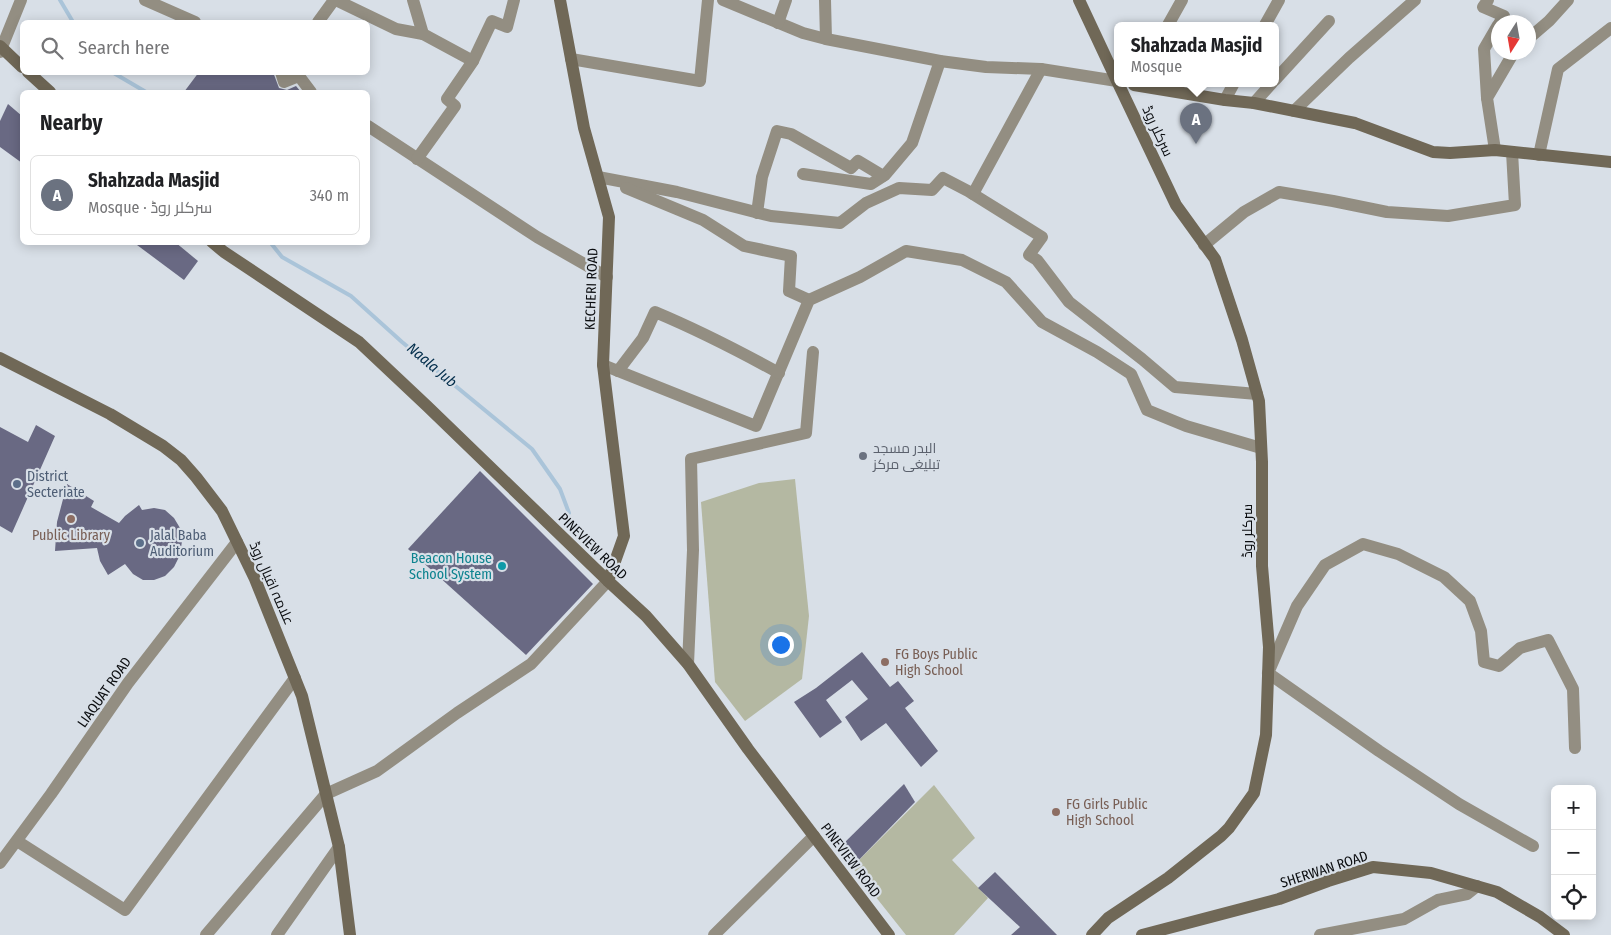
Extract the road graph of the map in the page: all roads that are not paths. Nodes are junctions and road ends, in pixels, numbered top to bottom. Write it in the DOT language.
graph roads {
  1 [pos="21,0"];
  2 [pos="145,0"];
  3 [pos="335,0"];
  4 [pos="413,0"];
  5 [pos="514,0"];
  6 [pos="560,0"];
  7 [pos="708,0"];
  8 [pos="723,0"];
  9 [pos="786,0"];
  10 [pos="825,0"];
  11 [pos="1078,0"];
  12 [pos="1182,0"];
  13 [pos="1279,0"];
  14 [pos="1415,0"];
  15 [pos="1488,0"];
  16 [pos="1568,0"];
  17 [pos="1502,15"];
  18 [pos="191,20"];
  19 [pos="320,20"];
  20 [pos="1329,21"];
  21 [pos="1170,22"];
  22 [pos="1267,22"];
  23 [pos="778,23"];
  24 [pos="1611,28"];
  25 [pos="1536,32"];
  26 [pos="423,34"];
  27 [pos="1491,37"];
  28 [pos="826,39"];
  29 [pos="0,49"];
  30 [pos="571,59"];
  31 [pos="473,60"];
  32 [pos="1509,60"];
  33 [pos="940,61"];
  34 [pos="20,65"];
  35 [pos="1042,69"];
  36 [pos="1114,74"];
  37 [pos="31,75"];
  38 [pos="282,75"];
  39 [pos="1279,76"];
  40 [pos="1114,81"];
  41 [pos="1120,87"];
  42 [pos="1153,87"];
  43 [pos="1232,87"];
  44 [pos="1269,87"];
  45 [pos="48,90"];
  46 [pos="310,90"];
  47 [pos="1487,98"];
  48 [pos="1225,100"];
  49 [pos="1254,103"];
  50 [pos="1294,111"];
  51 [pos="370,127"];
  52 [pos="1495,150"];
  53 [pos="1512,152"];
  54 [pos="1539,155"];
  55 [pos="417,159"];
  56 [pos="1611,162"];
  57 [pos="803,174"];
  58 [pos="883,176"];
  59 [pos="598,177"];
  60 [pos="973,194"];
  61 [pos="757,213"];
  62 [pos="216,245"];
  63 [pos="1204,245"];
  64 [pos="606,277"];
  65 [pos="809,300"];
  66 [pos="813,352"];
  67 [pos="0,358"];
  68 [pos="603,365"];
  69 [pos="618,371"];
  70 [pos="779,373"];
  71 [pos="1256,394"];
  72 [pos="1261,448"];
  73 [pos="237,542"];
  74 [pos="608,582"];
  75 [pos="688,664"];
  76 [pos="1268,673"];
  77 [pos="295,678"];
  78 [pos="1575,748"];
  79 [pos="326,794"];
  80 [pos="814,836"];
  81 [pos="17,841"];
  82 [pos="340,846"];
  83 [pos="1533,846"];
  84 [pos="0,863"];
  85 [pos="1477,886"];
  86 [pos="206,935"];
  87 [pos="277,935"];
  88 [pos="350,935"];
  89 [pos="714,935"];
  90 [pos="889,935"];
  91 [pos="1092,935"];
  92 [pos="1142,935"];
  93 [pos="1320,935"];
  94 [pos="1564,935"];
  1 -- 29 [label="street"];
  2 -- 18 [label="street"];
  3 -- 19 [label="street"];
  3 -- 26 [label="street"];
  4 -- 26 [label="street"];
  5 -- 31 [label="street"];
  6 -- 30 [label="street, KECHERI ROAD"];
  7 -- 30 [label="street"];
  8 -- 23 [label="street"];
  9 -- 23 [label="street"];
  10 -- 28 [label="street"];
  11 -- 36 [label="street, سرکلر روڈ"];
  12 -- 21 [label="street"];
  13 -- 22 [label="street"];
  14 -- 50 [label="street"];
  15 -- 17 [label="street"];
  16 -- 25 [label="street"];
  20 -- 39 [label="street"];
  23 -- 28 [label="street"];
  24 -- 54 [label="street"];
  26 -- 31 [label="street"];
  27 -- 47 [label="street"];
  28 -- 33 [label="street"];
  29 -- 34 [label="street"];
  30 -- 59 [label="street, KECHERI ROAD"];
  31 -- 55 [label="street"];
  32 -- 47 [label="street"];
  33 -- 35 [label="street"];
  33 -- 58 [label="street"];
  35 -- 40 [label="street"];
  35 -- 60 [label="street"];
  37 -- 45 [label="street"];
  38 -- 46 [label="street"];
  41 -- 63 [label="street, سرکلر روڈ"];
  42 -- 48 [label="street"];
  43 -- 48 [label="street"];
  44 -- 49 [label="street"];
  47 -- 52 [label="street"];
  48 -- 49 [label="street"];
  49 -- 50 [label="street"];
  50 -- 52 [label="street"];
  51 -- 55 [label="street"];
  52 -- 53 [label="street"];
  53 -- 54 [label="street"];
  53 -- 63 [label="street"];
  54 -- 56 [label="street"];
  55 -- 64 [label="street"];
  57 -- 58 [label="street"];
  58 -- 61 [label="street"];
  59 -- 61 [label="street"];
  59 -- 64 [label="street, KECHERI ROAD"];
  59 -- 65 [label="street"];
  60 -- 61 [label="street"];
  60 -- 71 [label="street"];
  62 -- 74 [label="street, PINEVIEW ROAD"];
  63 -- 71 [label="street, سرکلر روڈ"];
  64 -- 68 [label="street, KECHERI ROAD"];
  65 -- 70 [label="street"];
  65 -- 72 [label="street"];
  66 -- 75 [label="street"];
  67 -- 73 [label="street, علامہ اقبال روڈ"];
  68 -- 69 [label="street"];
  68 -- 74 [label="street, KECHERI ROAD"];
  69 -- 70 [label="street"];
  69 -- 70 [label="street"];
  71 -- 72 [label="street, سرکلر روڈ"];
  72 -- 76 [label="street, سرکلر روڈ"];
  73 -- 77 [label="street, علامہ اقبال روڈ"];
  73 -- 81 [label="street, LIAQUAT ROAD"];
  74 -- 75 [label="street, PINEVIEW ROAD"];
  74 -- 79 [label="street"];
  75 -- 80 [label="street, PINEVIEW ROAD"];
  76 -- 78 [label="street"];
  76 -- 83 [label="street"];
  76 -- 91 [label="street, سرکلر روڈ"];
  77 -- 79 [label="street, علامہ اقبال روڈ"];
  77 -- 81 [label="street"];
  79 -- 82 [label="street, علامہ اقبال روڈ"];
  79 -- 86 [label="street"];
  80 -- 89 [label="street"];
  80 -- 90 [label="street, PINEVIEW ROAD"];
  81 -- 84 [label="street, LIAQUAT ROAD"];
  82 -- 87 [label="street"];
  82 -- 88 [label="street, علامہ اقبال روڈ"];
  85 -- 92 [label="street, SHERWAN ROAD"];
  85 -- 93 [label="street"];
  85 -- 94 [label="street, SHERWAN ROAD"];
}
